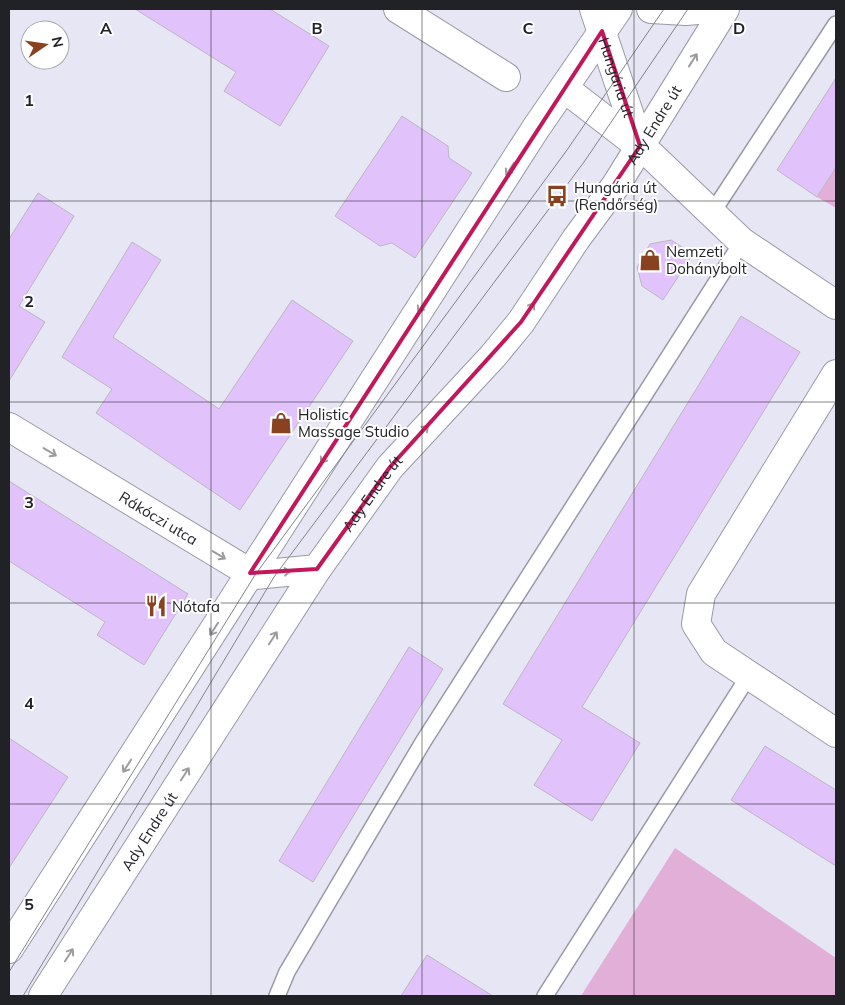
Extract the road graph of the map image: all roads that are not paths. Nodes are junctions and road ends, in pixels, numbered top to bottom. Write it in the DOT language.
graph roads {
  1 [pos="398,9"];
  2 [pos="618,9"];
  3 [pos="651,9"];
  4 [pos="709,9"];
  5 [pos="725,9"];
  6 [pos="598,20"];
  7 [pos="836,24"];
  8 [pos="506,77"];
  9 [pos="564,88"];
  10 [pos="640,146"];
  11 [pos="712,213"];
  12 [pos="742,242"];
  13 [pos="836,305"];
  14 [pos="836,374"];
  15 [pos="9,427"];
  16 [pos="317,569"];
  17 [pos="250,573"];
  18 [pos="748,677"];
  19 [pos="836,733"];
  20 [pos="9,949"];
  21 [pos="43,996"];
  22 [pos="277,996"];
  23 [pos="546,996"];
  1 -- 8 [label="street"];
  2 -- 6 [label="street"];
  3 -- 4 [label="street"];
  10 -- 5 [label="street, Ady Endre út, one-way"];
  6 -- 9 [label="street"];
  6 -- 10 [label="street, Hungária út"];
  7 -- 11 [label="lane"];
  9 -- 10 [label="street"];
  9 -- 17 [label="street, one-way"];
  10 -- 11 [label="street"];
  16 -- 10 [label="street, Ady Endre út, one-way"];
  11 -- 12 [label="street"];
  12 -- 13 [label="street"];
  12 -- 22 [label="lane"];
  14 -- 18 [label="street"];
  15 -- 17 [label="street, Rákóczi utca, one-way"];
  17 -- 16 [label="street, one-way"];
  21 -- 16 [label="street, Ady Endre út, one-way"];
  17 -- 20 [label="street, one-way"];
  18 -- 19 [label="street"];
  18 -- 23 [label="lane"];
}
